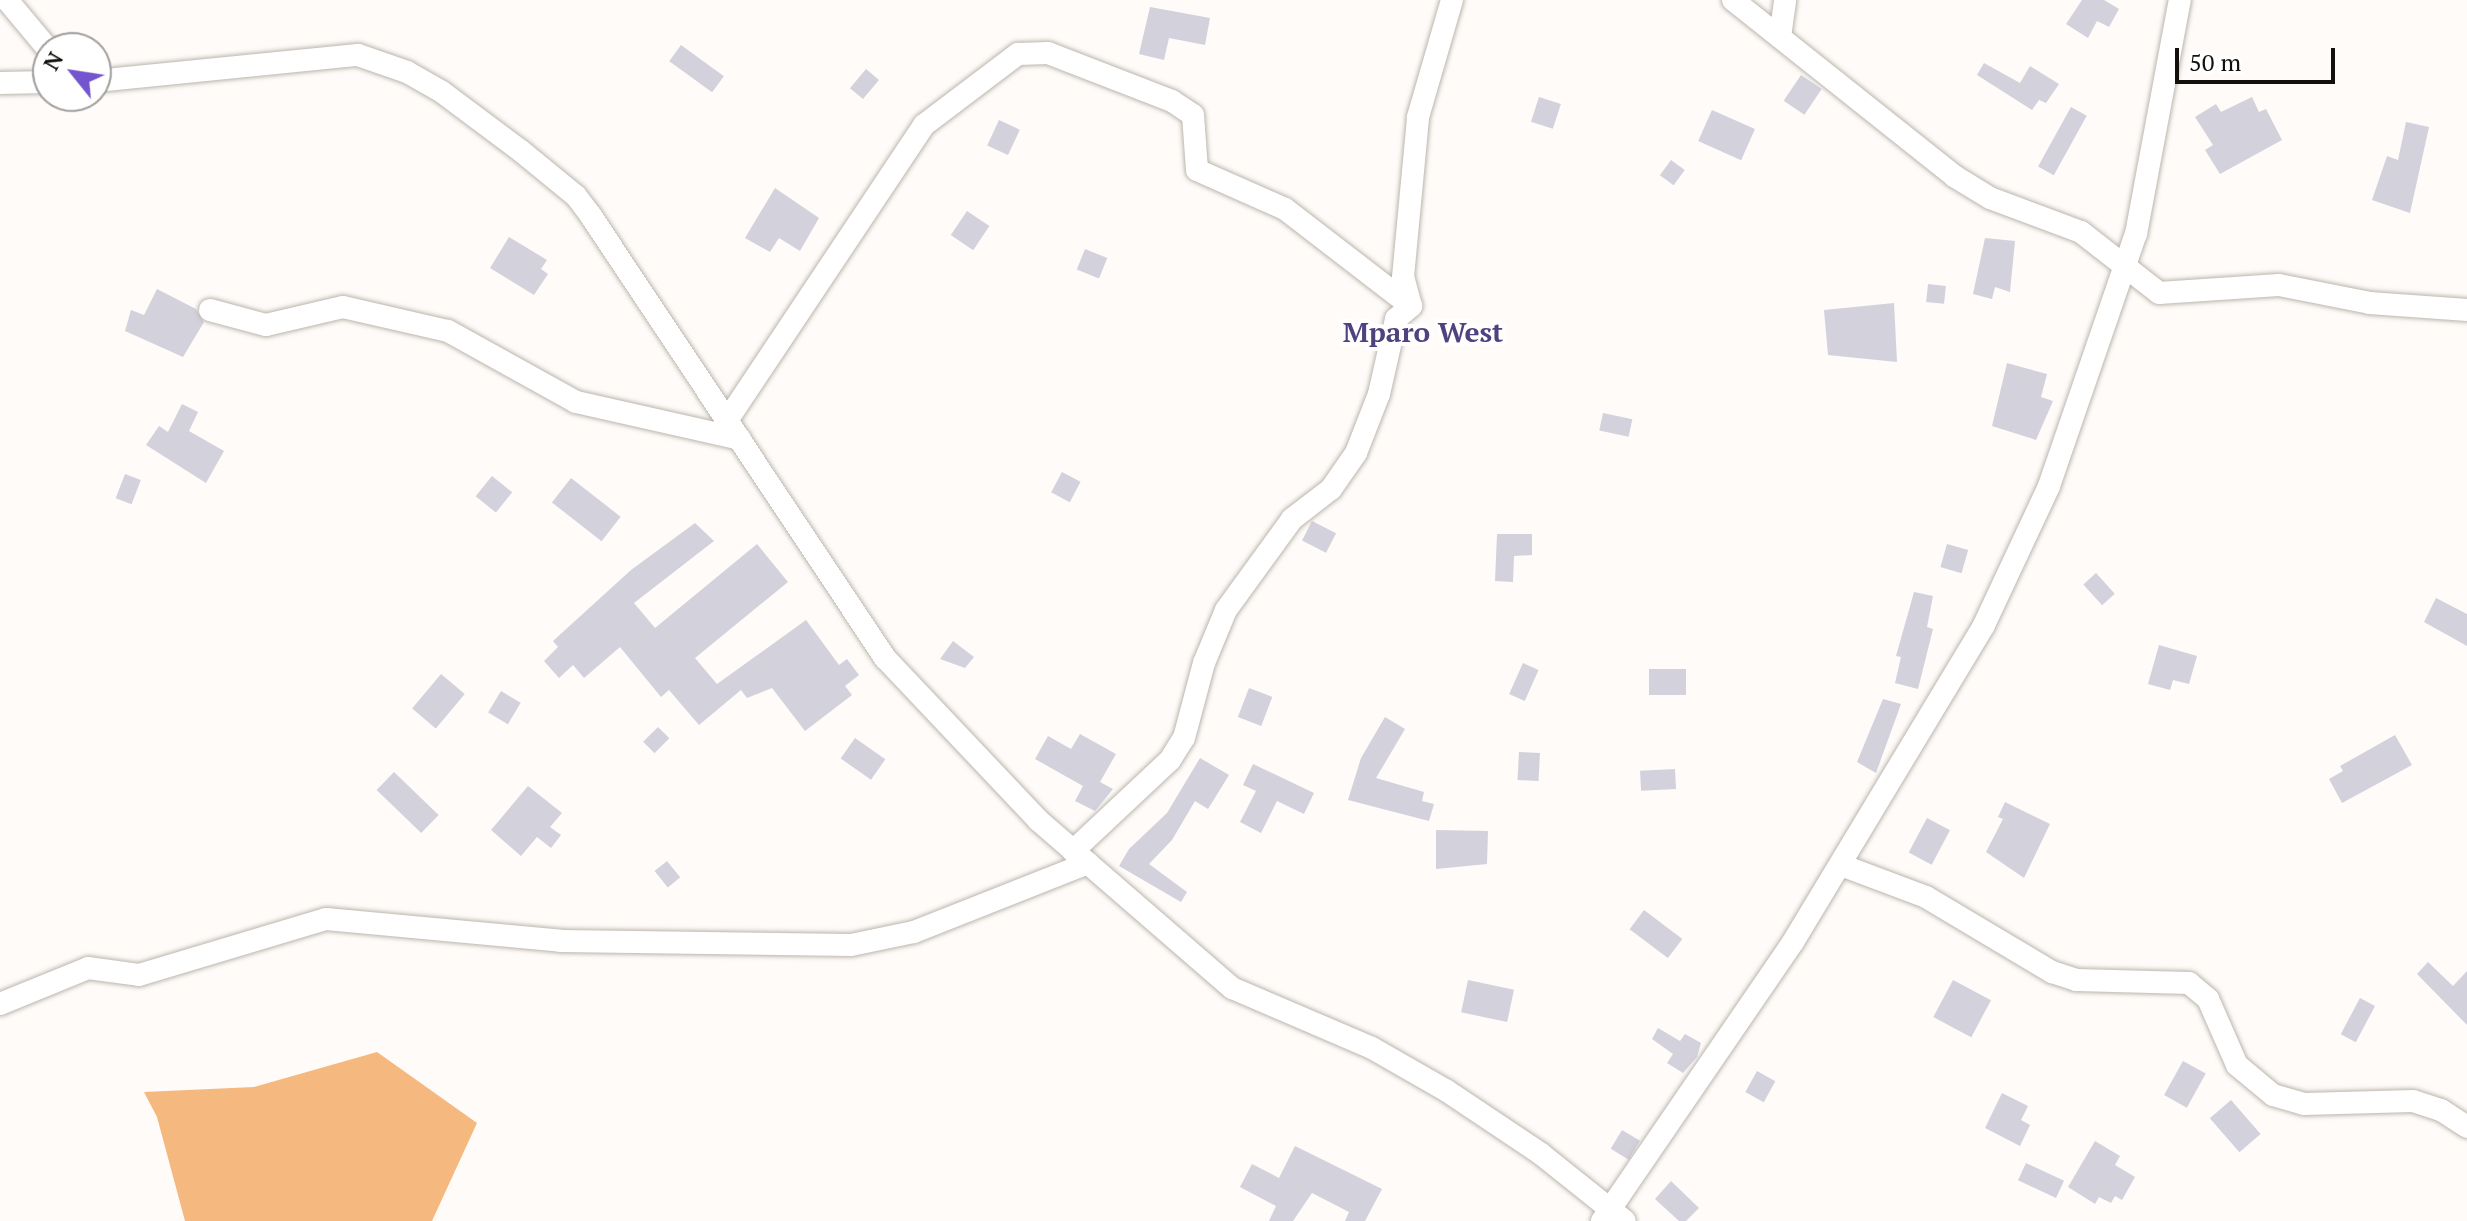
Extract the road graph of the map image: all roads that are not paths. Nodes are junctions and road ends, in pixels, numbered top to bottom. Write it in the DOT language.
graph roads {
  1 [pos="7,0"];
  2 [pos="1452,0"];
  3 [pos="1733,0"];
  4 [pos="1785,0"];
  5 [pos="2180,0"];
  6 [pos="34,32"];
  7 [pos="1780,37"];
  8 [pos="112,78"];
  9 [pos="112,80"];
  10 [pos="119,80"];
  11 [pos="32,82"];
  12 [pos="0,83"];
  13 [pos="2125,264"];
  14 [pos="1411,306"];
  15 [pos="210,310"];
  16 [pos="2467,310"];
  17 [pos="728,419"];
  18 [pos="740,439"];
  19 [pos="1080,857"];
  20 [pos="1841,865"];
  21 [pos="0,1004"];
  22 [pos="2467,1127"];
  23 [pos="1614,1217"];
  1 -- 6 [label="street"];
  2 -- 14 [label="street"];
  3 -- 7 [label="street"];
  4 -- 7 [label="street"];
  5 -- 13 [label="street"];
  7 -- 13 [label="street"];
  8 -- 10 [label="street"];
  9 -- 10 [label="street"];
  10 -- 17 [label="street"];
  11 -- 12 [label="street"];
  13 -- 16 [label="street"];
  13 -- 20 [label="street"];
  14 -- 17 [label="street"];
  14 -- 19 [label="street"];
  15 -- 18 [label="street"];
  17 -- 18 [label="street"];
  18 -- 19 [label="street"];
  19 -- 21 [label="street"];
  19 -- 23 [label="street"];
  20 -- 22 [label="street"];
  20 -- 23 [label="street"];
}
